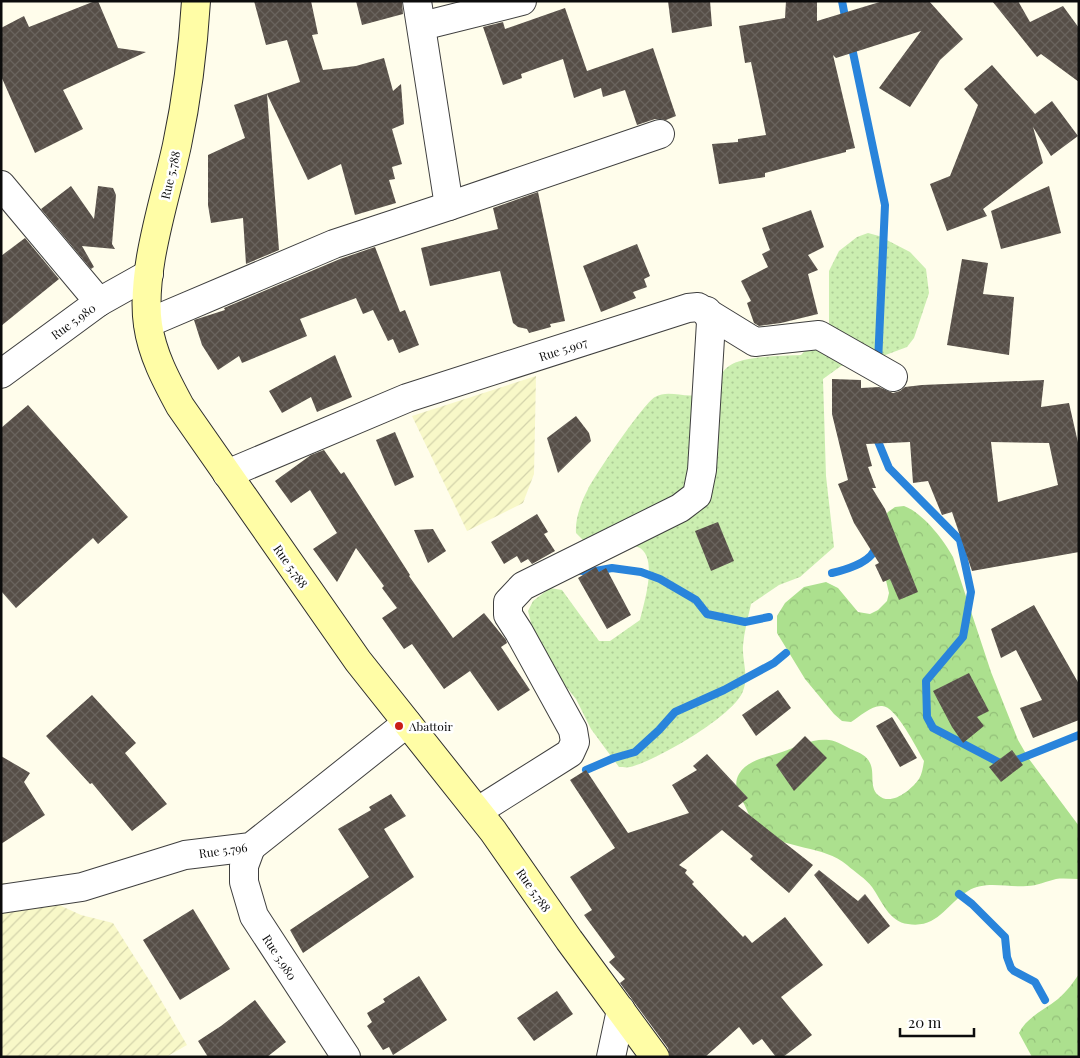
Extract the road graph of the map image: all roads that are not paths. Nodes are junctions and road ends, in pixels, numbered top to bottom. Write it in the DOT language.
graph roads {
  1 [pos="196,1"];
  2 [pos="522,1"];
  3 [pos="419,14"];
  4 [pos="660,134"];
  5 [pos="1,185"];
  6 [pos="449,206"];
  7 [pos="149,274"];
  8 [pos="99,302"];
  9 [pos="707,310"];
  10 [pos="148,323"];
  11 [pos="1,374"];
  12 [pos="893,377"];
  13 [pos="227,474"];
  14 [pos="407,723"];
  15 [pos="478,811"];
  16 [pos="250,847"];
  17 [pos="1,899"];
  18 [pos="620,1010"];
  19 [pos="346,1057"];
  20 [pos="611,1057"];
  21 [pos="655,1057"];
  1 -- 7 [label="street, Rue 5.788"];
  2 -- 3 [label="street"];
  3 -- 6 [label="street"];
  4 -- 6 [label="street"];
  5 -- 8 [label="street"];
  6 -- 10 [label="street"];
  7 -- 8 [label="street, Rue 5.980"];
  7 -- 10 [label="street, Rue 5.788"];
  8 -- 11 [label="street, Rue 5.980"];
  9 -- 12 [label="street"];
  9 -- 13 [label="street, Rue 5.907"];
  9 -- 15 [label="street"];
  10 -- 13 [label="street, Rue 5.788"];
  13 -- 14 [label="street, Rue 5.788"];
  14 -- 15 [label="street, Rue 5.788"];
  14 -- 16 [label="street, Rue 5.796"];
  15 -- 18 [label="street, Rue 5.788"];
  16 -- 17 [label="street, Rue 5.796"];
  16 -- 19 [label="street, Rue 5.980"];
  18 -- 20 [label="street"];
  18 -- 21 [label="street, Rue 5.788"];
}
